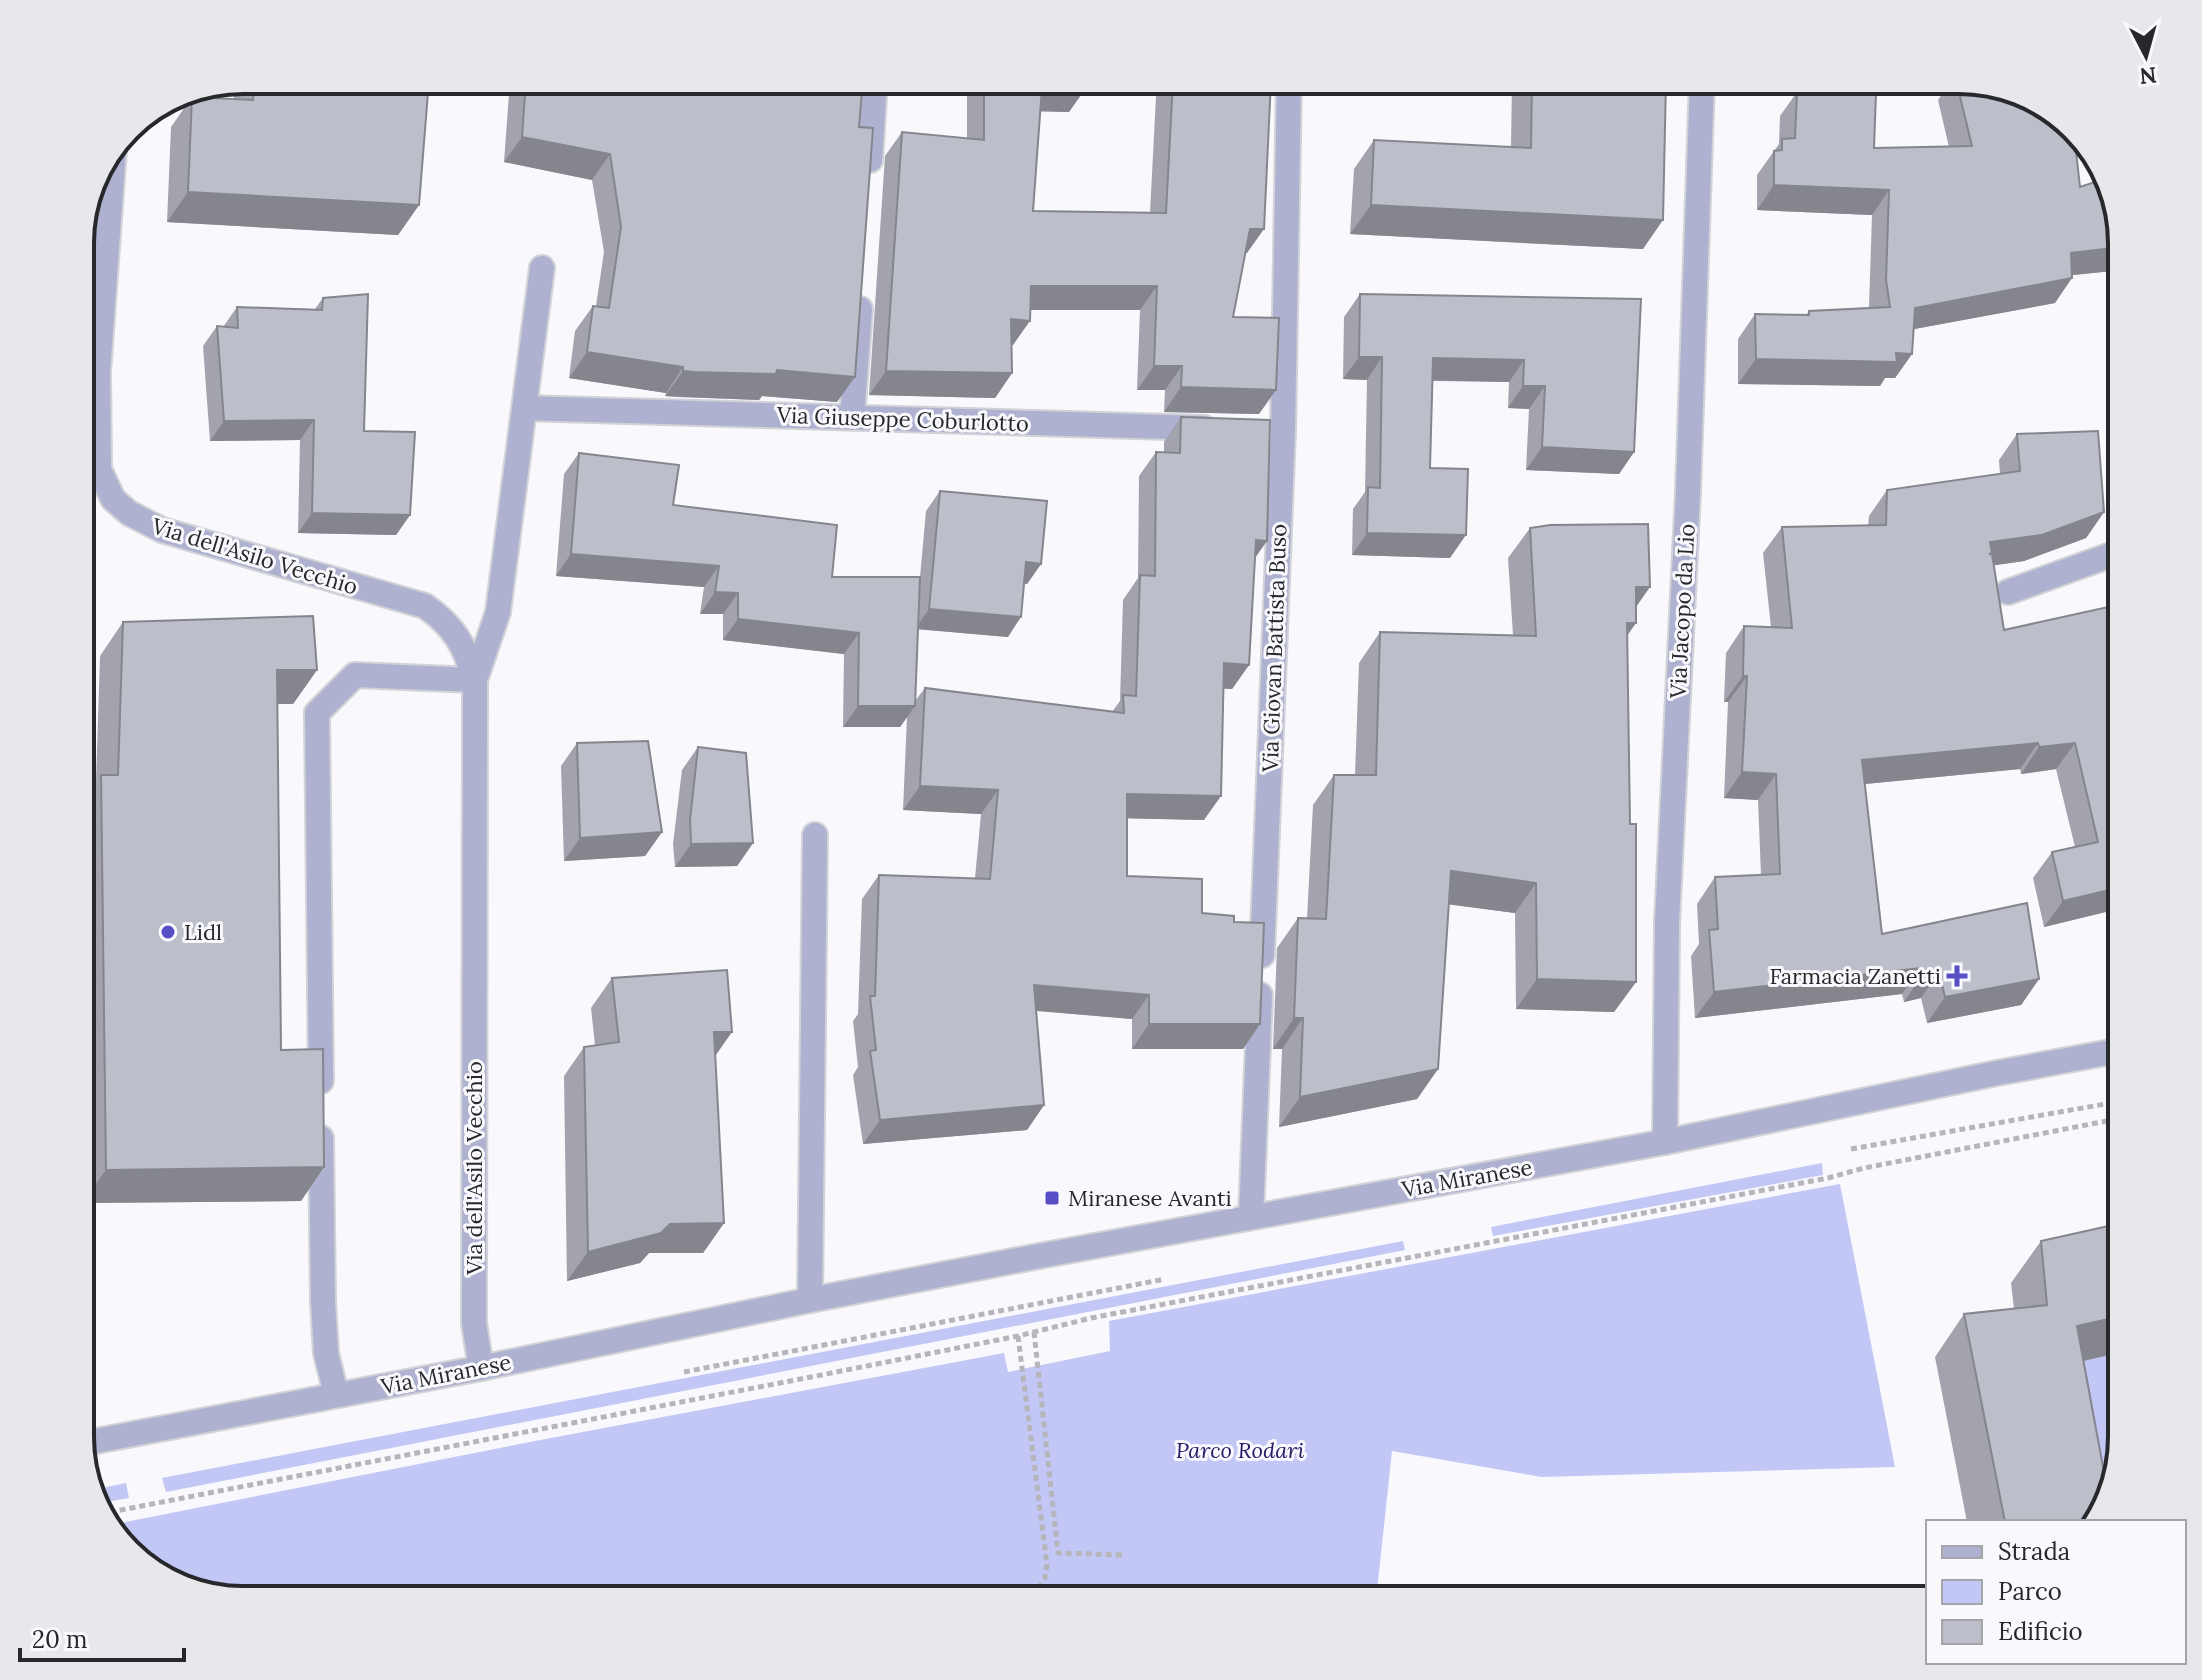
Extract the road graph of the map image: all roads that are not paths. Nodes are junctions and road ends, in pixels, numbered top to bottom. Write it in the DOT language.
graph roads {
  1 [pos="874,94"];
  2 [pos="1288,94"];
  3 [pos="1702,94"];
  4 [pos="112,171"];
  5 [pos="868,188"];
  6 [pos="542,268"];
  7 [pos="862,280"];
  8 [pos="524,408"];
  9 [pos="852,418"];
  10 [pos="1219,428"];
  11 [pos="2108,556"];
  12 [pos="2008,592"];
  13 [pos="475,680"];
  14 [pos="815,835"];
  15 [pos="2108,1053"];
  16 [pos="1665,1142"];
  17 [pos="1251,1217"];
  18 [pos="810,1300"];
  19 [pos="481,1368"];
  20 [pos="336,1394"];
  21 [pos="94,1442"];
  1 -- 5 [label="street"];
  2 -- 17 [label="street, Via Giovan Battista Buso"];
  3 -- 16 [label="street, Via Jacopo da Lio"];
  4 -- 13 [label="street, Via dell'Asilo Vecchio"];
  6 -- 8 [label="street, Via dell'Asilo Vecchio"];
  7 -- 9 [label="street"];
  8 -- 9 [label="street, Via Giuseppe Coburlotto"];
  8 -- 13 [label="street, Via dell'Asilo Vecchio"];
  9 -- 10 [label="street, Via Giuseppe Coburlotto"];
  11 -- 12 [label="street"];
  13 -- 19 [label="street, Via dell'Asilo Vecchio"];
  13 -- 20 [label="street"];
  14 -- 18 [label="street"];
  15 -- 16 [label="street, Via Miranese"];
  16 -- 17 [label="street, Via Miranese"];
  17 -- 18 [label="street, Via Miranese"];
  18 -- 19 [label="street, Via Miranese"];
  19 -- 20 [label="street, Via Miranese"];
  20 -- 21 [label="street, Via Miranese"];
}
